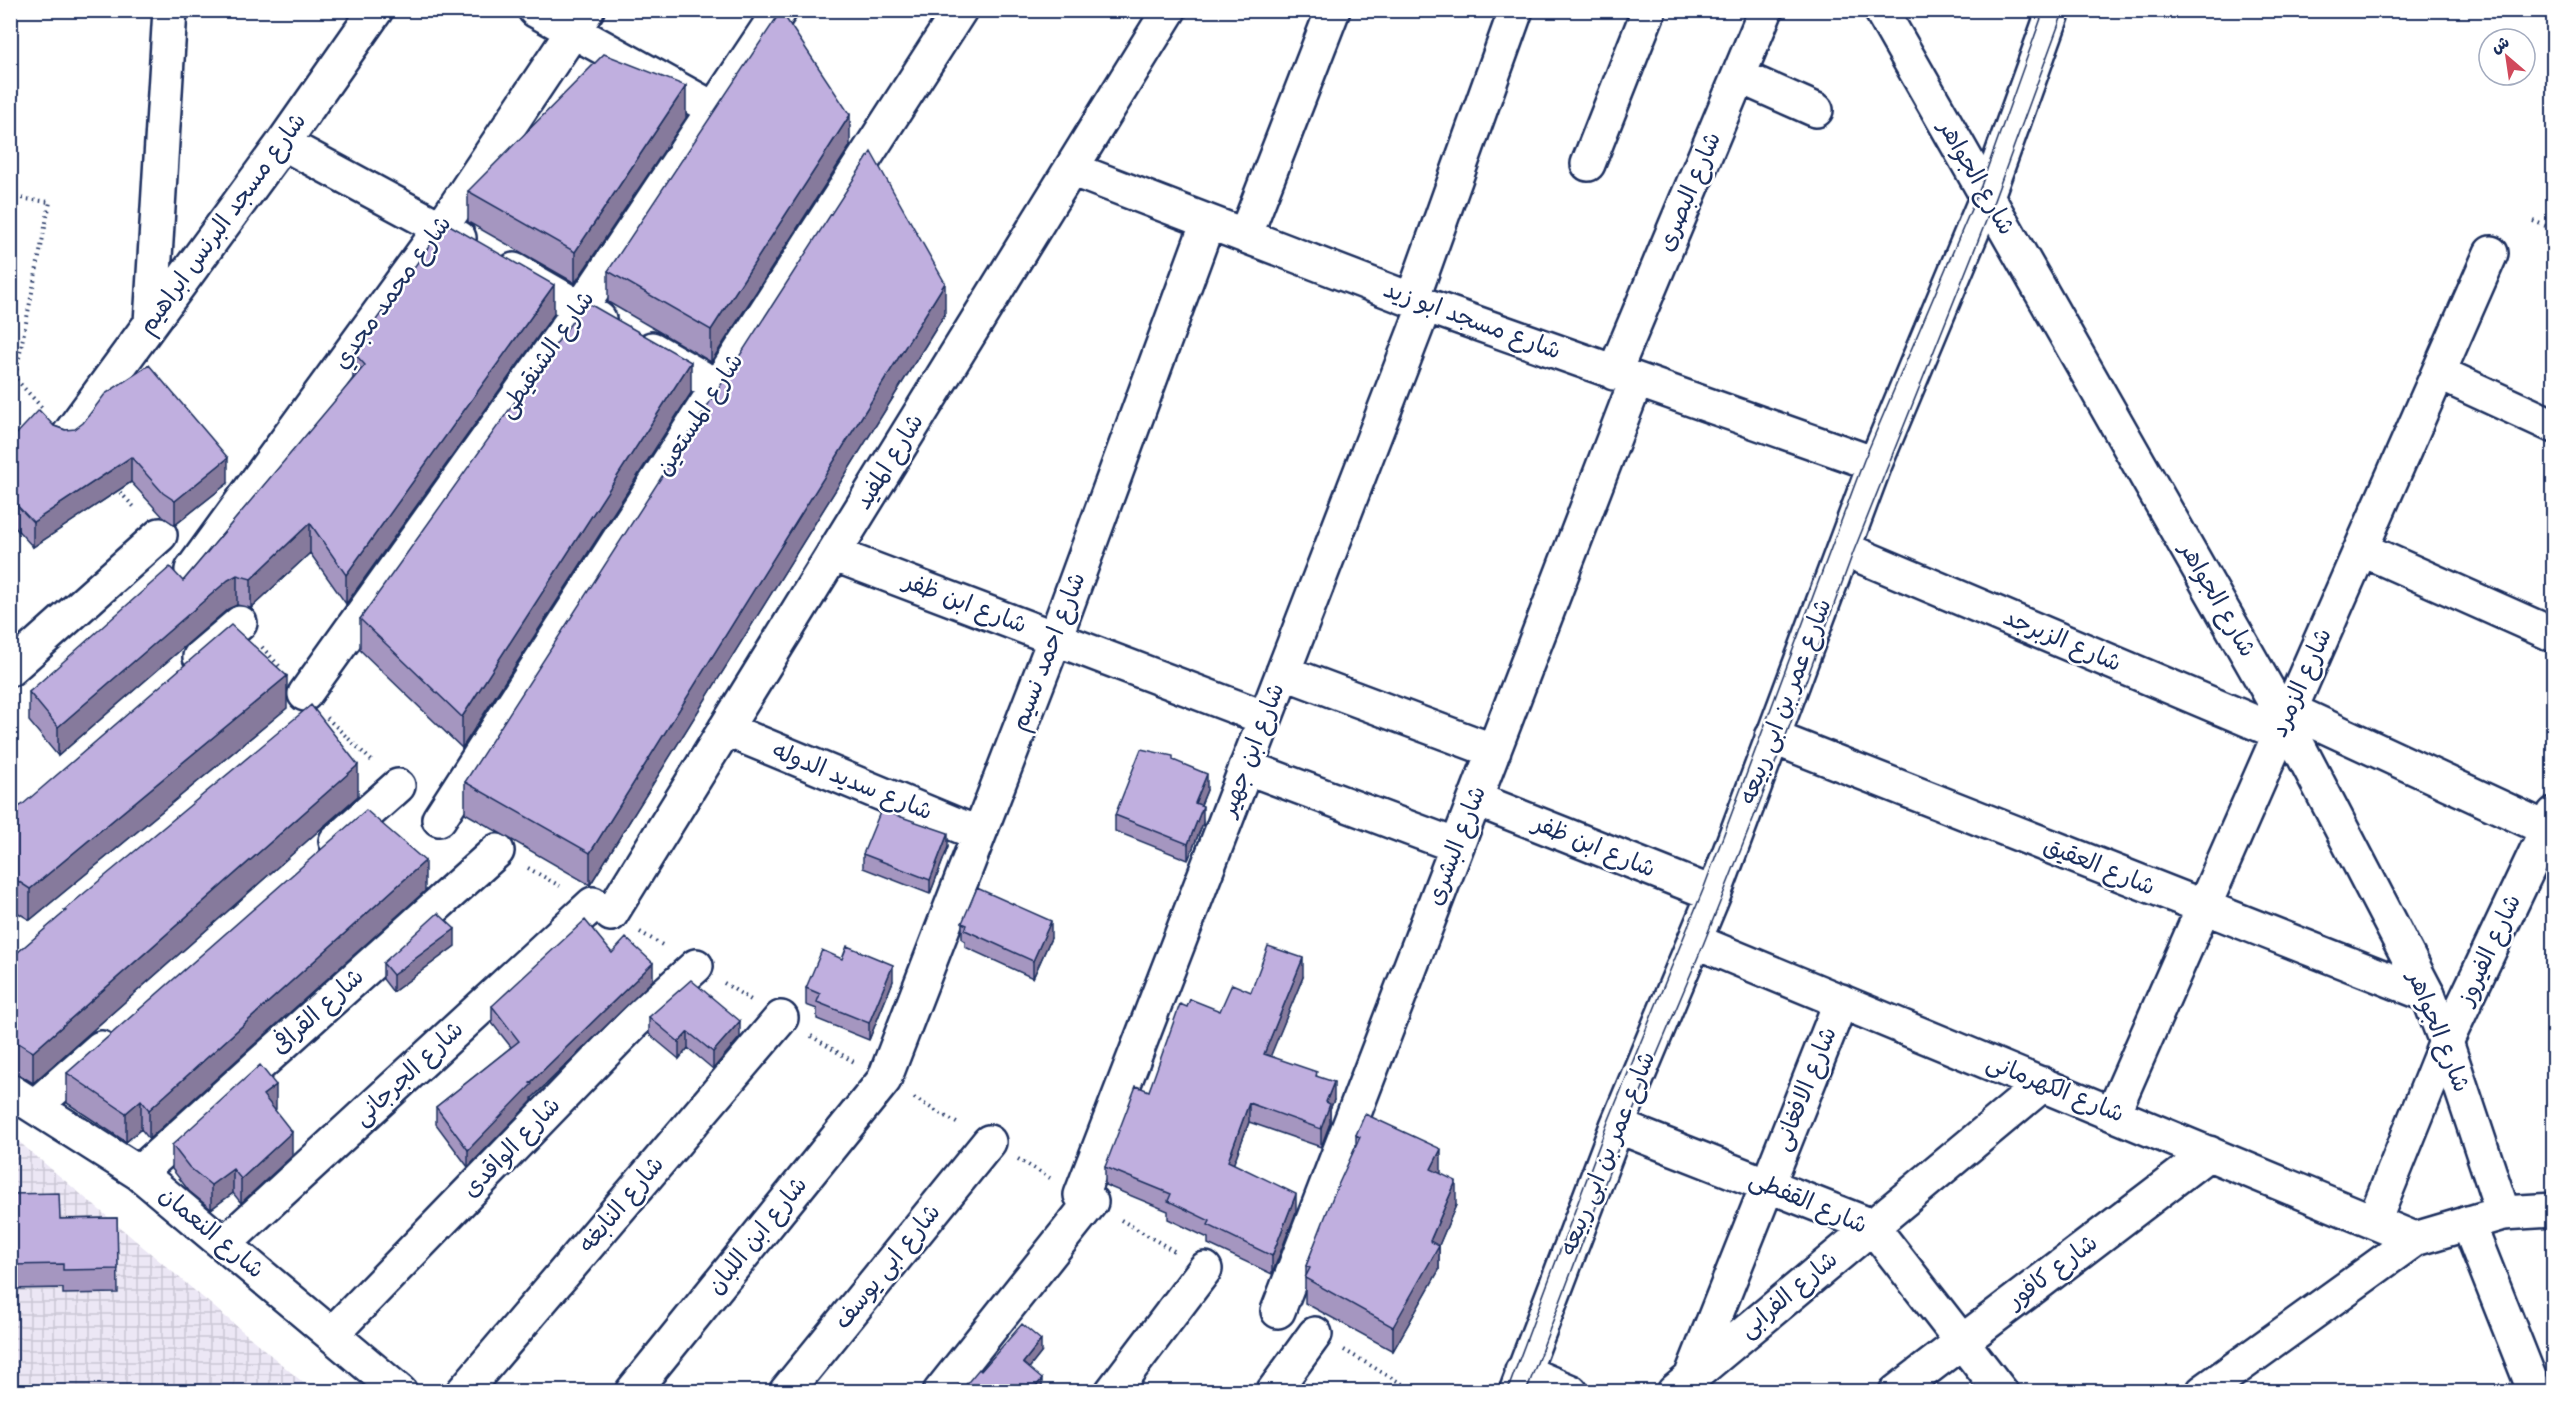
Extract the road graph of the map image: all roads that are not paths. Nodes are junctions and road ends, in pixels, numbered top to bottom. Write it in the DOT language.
graph roads {
  1 [pos="170,10"];
  2 [pos="376,10"];
  3 [pos="535,10"];
  4 [pos="780,10"];
  5 [pos="960,10"];
  6 [pos="1169,10"];
  7 [pos="1333,10"];
  8 [pos="1516,10"];
  9 [pos="1649,10"];
  10 [pos="1766,10"];
  11 [pos="1881,10"];
  12 [pos="2054,10"];
  13 [pos="580,21"];
  14 [pos="1739,76"];
  15 [pos="714,110"];
  16 [pos="1816,110"];
  17 [pos="283,143"];
  18 [pos="1588,164"];
  19 [pos="1071,170"];
  20 [pos="1987,196"];
  21 [pos="1208,222"];
  22 [pos="441,228"];
  23 [pos="1245,236"];
  24 [pos="2491,253"];
  25 [pos="1418,302"];
  26 [pos="581,308"];
  27 [pos="151,323"];
  28 [pos="2439,373"];
  29 [pos="1625,377"];
  30 [pos="718,387"];
  31 [pos="2553,426"];
  32 [pos="68,436"];
  33 [pos="1875,464"];
  34 [pos="160,535"];
  35 [pos="1844,549"];
  36 [pos="2361,549"];
  37 [pos="833,554"];
  38 [pos="192,570"];
  39 [pos="240,623"];
  40 [pos="2553,635"];
  41 [pos="1055,639"];
  42 [pos="10,669"];
  43 [pos="1283,672"];
  44 [pos="178,676"];
  45 [pos="307,708"];
  46 [pos="1265,718"];
  47 [pos="2285,721"];
  48 [pos="725,729"];
  49 [pos="1772,737"];
  50 [pos="1494,750"];
  51 [pos="1246,767"];
  52 [pos="398,786"];
  53 [pos="1475,799"];
  54 [pos="440,819"];
  55 [pos="2550,822"];
  56 [pos="979,834"];
  57 [pos="1457,846"];
  58 [pos="497,852"];
  59 [pos="309,864"];
  60 [pos="1714,894"];
  61 [pos="2203,908"];
  62 [pos="602,909"];
  63 [pos="1695,941"];
  64 [pos="696,966"];
  65 [pos="2428,995"];
  66 [pos="1841,1001"];
  67 [pos="781,1018"];
  68 [pos="123,1028"];
  69 [pos="2446,1042"];
  70 [pos="884,1080"];
  71 [pos="2043,1084"];
  72 [pos="23,1098"];
  73 [pos="2113,1113"];
  74 [pos="1617,1126"];
  75 [pos="989,1142"];
  76 [pos="2210,1153"];
  77 [pos="139,1173"];
  78 [pos="1768,1185"];
  79 [pos="2553,1210"];
  80 [pos="2503,1213"];
  81 [pos="2374,1221"];
  82 [pos="2468,1223"];
  83 [pos="1872,1226"];
  84 [pos="2415,1239"];
  85 [pos="224,1244"];
  86 [pos="1205,1269"];
  87 [pos="1278,1311"];
  88 [pos="332,1334"];
  89 [pos="1315,1334"];
  90 [pos="1962,1341"];
  91 [pos="1519,1381"];
  92 [pos="1682,1384"];
  93 [pos="2208,1390"];
  94 [pos="400,1392"];
  95 [pos="463,1392"];
  96 [pos="632,1392"];
  97 [pos="786,1392"];
  98 [pos="940,1392"];
  99 [pos="1112,1392"];
  100 [pos="1273,1392"];
  101 [pos="1571,1392"];
  102 [pos="1896,1392"];
  103 [pos="2001,1392"];
  104 [pos="2535,1392"];
  1 -- 27 [label="street"];
  2 -- 17 [label="street, شارع مسجد البرنس ابراهيم"];
  3 -- 13 [label="street"];
  4 -- 15 [label="street, شارع الشنقيطى"];
  5 -- 30 [label="street, شارع المستعين"];
  6 -- 19 [label="street, شارع المفيد"];
  7 -- 23 [label="street"];
  8 -- 25 [label="street, شارع ابن جهير"];
  9 -- 18 [label="street"];
  10 -- 14 [label="street, شارع البصرى"];
  11 -- 20 [label="street, شارع الجواهر"];
  12 -- 20 [label="street, شارع عمر بن ابى ربيعه"];
  13 -- 15 [label="street"];
  13 -- 22 [label="street, شارع محمد مجدي"];
  14 -- 16 [label="street"];
  14 -- 29 [label="street, شارع البصرى"];
  15 -- 26 [label="street, شارع الشنقيطى"];
  17 -- 22 [label="street"];
  17 -- 27 [label="street, شارع مسجد البرنس ابراهيم"];
  19 -- 21 [label="street, شارع مسجد ابو زيد"];
  19 -- 37 [label="street, شارع المفيد"];
  20 -- 33 [label="street, شارع عمر بن ابى ربيعه"];
  20 -- 47 [label="street, شارع الجواهر"];
  21 -- 23 [label="street, شارع مسجد ابو زيد"];
  21 -- 41 [label="street, شارع احمد نسيم"];
  22 -- 26 [label="street"];
  22 -- 38 [label="street, شارع محمد مجدي"];
  23 -- 25 [label="street, شارع مسجد ابو زيد"];
  24 -- 28 [label="street, شارع الزمرد"];
  25 -- 29 [label="street, شارع مسجد ابو زيد"];
  25 -- 43 [label="street, شارع ابن جهير"];
  26 -- 30 [label="street"];
  26 -- 45 [label="street, شارع الشنقيطى"];
  27 -- 32 [label="street, شارع مسجد البرنس ابراهيم"];
  28 -- 31 [label="street"];
  28 -- 36 [label="street, شارع الزمرد"];
  29 -- 33 [label="street, شارع مسجد ابو زيد"];
  29 -- 50 [label="street, شارع البشرى"];
  30 -- 54 [label="street, شارع المستعين"];
  33 -- 35 [label="street, شارع عمر بن ابى ربيعه"];
  34 -- 42 [label="street"];
  35 -- 47 [label="street, شارع الزبرجد"];
  35 -- 49 [label="street, شارع عمر بن ابى ربيعه"];
  36 -- 40 [label="street"];
  36 -- 47 [label="street, شارع الزمرد"];
  37 -- 41 [label="street, شارع ابن ظفر"];
  37 -- 48 [label="street, شارع المفيد"];
  39 -- 44 [label="street"];
  41 -- 46 [label="street, شارع ابن ظفر"];
  41 -- 56 [label="street, شارع احمد نسيم"];
  43 -- 46 [label="street, شارع ابن جهير"];
  43 -- 50 [label="street"];
  46 -- 51 [label="street, شارع ابن جهير"];
  47 -- 55 [label="street, شارع الزبرجد"];
  47 -- 61 [label="street, شارع الزمرد"];
  47 -- 65 [label="street, شارع الجواهر"];
  48 -- 56 [label="street, شارع سديد الدوله"];
  48 -- 62 [label="street, شارع المفيد"];
  49 -- 60 [label="street, شارع عمر بن ابى ربيعه"];
  49 -- 61 [label="street, شارع العقيق"];
  50 -- 53 [label="street, شارع البشرى"];
  51 -- 57 [label="street"];
  51 -- 98 [label="street, شارع ابن جهير"];
  52 -- 59 [label="street"];
  53 -- 57 [label="street, شارع البشرى"];
  53 -- 60 [label="street, شارع ابن ظفر"];
  55 -- 69 [label="street, شارع الفيروز"];
  56 -- 70 [label="street, شارع احمد نسيم"];
  57 -- 87 [label="street, شارع البشرى"];
  58 -- 77 [label="street, شارع القرافى"];
  60 -- 63 [label="street, شارع عمر بن ابى ربيعه"];
  61 -- 65 [label="street, شارع العقيق"];
  61 -- 73 [label="street, شارع الزمرد"];
  62 -- 85 [label="street, شارع الجرجانى"];
  63 -- 66 [label="street, شارع الكهرمانى"];
  63 -- 74 [label="street, شارع عمر بن ابى ربيعه"];
  64 -- 88 [label="street, شارع الواقدى"];
  65 -- 69 [label="street, شارع الجواهر"];
  66 -- 71 [label="street, شارع الكهرمانى"];
  66 -- 78 [label="street, شارع الافغانى"];
  67 -- 95 [label="street, شارع النابغه"];
  68 -- 72 [label="street"];
  69 -- 80 [label="street, شارع الجواهر"];
  69 -- 81 [label="street, شارع الفيروز"];
  70 -- 96 [label="street, شارع ابن اللبان"];
  71 -- 73 [label="street, شارع الكهرمانى"];
  71 -- 83 [label="street, شارع الفرابى"];
  72 -- 77 [label="street, شارع النعمان"];
  73 -- 76 [label="street, شارع الكهرمانى"];
  74 -- 78 [label="street, شارع القفطى"];
  74 -- 91 [label="street, شارع عمر بن ابى ربيعه"];
  75 -- 97 [label="street, شارع ابى يوسف"];
  76 -- 81 [label="street, شارع الكهرمانى"];
  76 -- 90 [label="street, شارع كافور"];
  77 -- 85 [label="street, شارع النعمان"];
  78 -- 83 [label="street, شارع القفطى"];
  78 -- 92 [label="street, شارع الافغانى"];
  79 -- 80 [label="street"];
  80 -- 82 [label="street"];
  81 -- 84 [label="street, شارع الكهرمانى"];
  82 -- 84 [label="street"];
  82 -- 104 [label="street"];
  83 -- 90 [label="street, شارع القفطى"];
  83 -- 92 [label="street, شارع الفرابى"];
  84 -- 93 [label="street"];
  85 -- 88 [label="street, شارع النعمان"];
  86 -- 99 [label="street"];
  88 -- 94 [label="street, شارع النعمان"];
  89 -- 100 [label="street"];
  90 -- 102 [label="street, شارع كافور"];
  90 -- 103 [label="street, شارع القفطى"];
  91 -- 101 [label="street"];
}
